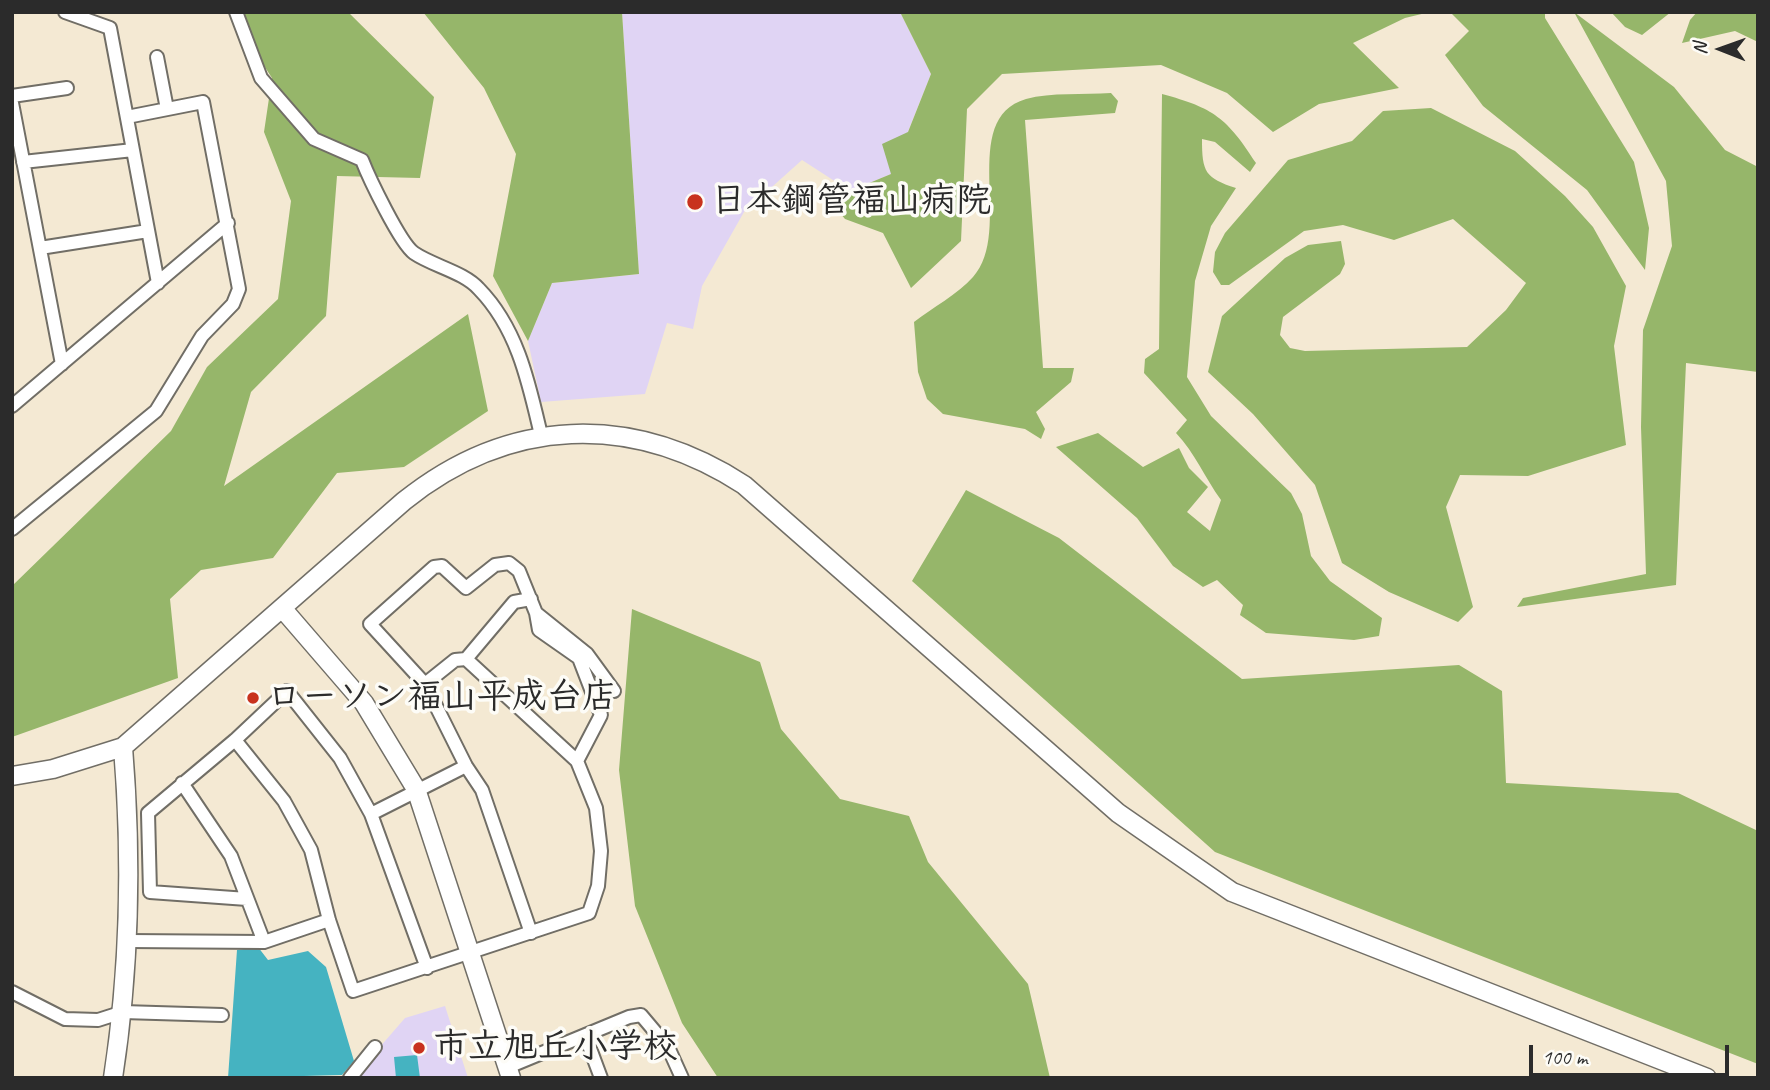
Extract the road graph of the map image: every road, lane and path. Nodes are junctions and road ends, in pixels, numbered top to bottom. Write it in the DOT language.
graph roads {
  1 [pos="65,12"];
  2 [pos="236,12"];
  3 [pos="157,57"];
  4 [pos="67,88"];
  5 [pos="12,96"];
  6 [pos="12,103"];
  7 [pos="167,109"];
  8 [pos="127,117"];
  9 [pos="133,150"];
  10 [pos="20,170"];
  11 [pos="228,223"];
  12 [pos="148,231"];
  13 [pos="40,248"];
  14 [pos="158,283"];
  15 [pos="62,364"];
  16 [pos="12,406"];
  17 [pos="541,435"];
  18 [pos="12,529"];
  19 [pos="531,599"];
  20 [pos="282,608"];
  21 [pos="536,612"];
  22 [pos="466,659"];
  23 [pos="425,684"];
  24 [pos="614,691"];
  25 [pos="235,740"];
  26 [pos="123,747"];
  27 [pos="577,761"];
  28 [pos="466,766"];
  29 [pos="12,776"];
  30 [pos="182,783"];
  31 [pos="416,789"];
  32 [pos="371,814"];
  33 [pos="247,899"];
  34 [pos="329,920"];
  35 [pos="531,933"];
  36 [pos="128,941"];
  37 [pos="264,942"];
  38 [pos="471,954"];
  39 [pos="427,968"];
  40 [pos="12,992"];
  41 [pos="123,1012"];
  42 [pos="222,1016"];
  43 [pos="585,1035"];
  44 [pos="375,1047"];
  45 [pos="509,1072"];
  46 [pos="113,1078"];
  47 [pos="350,1078"];
  48 [pos="601,1078"];
  49 [pos="682,1078"];
  50 [pos="1707,1078"];
  1 -- 8 [label="street"];
  2 -- 17 [label="street"];
  3 -- 7 [label="street"];
  4 -- 5 [label="street"];
  6 -- 10 [label="street"];
  7 -- 8 [label="street"];
  7 -- 11 [label="street"];
  8 -- 9 [label="street"];
  9 -- 10 [label="street"];
  9 -- 12 [label="street"];
  10 -- 13 [label="street"];
  11 -- 14 [label="street"];
  11 -- 18 [label="street"];
  12 -- 13 [label="street"];
  12 -- 14 [label="street"];
  13 -- 15 [label="street"];
  14 -- 15 [label="street"];
  15 -- 16 [label="street"];
  17 -- 20 [label="street"];
  17 -- 50 [label="street"];
  19 -- 21 [label="street"];
  19 -- 22 [label="street"];
  19 -- 23 [label="street"];
  20 -- 26 [label="street"];
  20 -- 31 [label="street"];
  21 -- 24 [label="street"];
  21 -- 27 [label="street"];
  22 -- 23 [label="street"];
  22 -- 27 [label="street"];
  23 -- 28 [label="street"];
  25 -- 30 [label="street"];
  25 -- 32 [label="street"];
  25 -- 34 [label="street"];
  26 -- 29 [label="street"];
  26 -- 36 [label="street"];
  27 -- 35 [label="street"];
  28 -- 31 [label="street"];
  28 -- 35 [label="street"];
  30 -- 33 [label="street"];
  30 -- 33 [label="street"];
  31 -- 32 [label="street"];
  31 -- 38 [label="street"];
  32 -- 39 [label="street"];
  33 -- 37 [label="street"];
  34 -- 37 [label="street"];
  34 -- 39 [label="street"];
  35 -- 38 [label="street"];
  36 -- 37 [label="street"];
  36 -- 41 [label="street"];
  38 -- 39 [label="street"];
  38 -- 45 [label="street"];
  40 -- 41 [label="street"];
  41 -- 42 [label="street"];
  41 -- 46 [label="street"];
  43 -- 45 [label="street"];
  43 -- 48 [label="street"];
  43 -- 49 [label="street"];
  44 -- 47 [label="street"];
}
